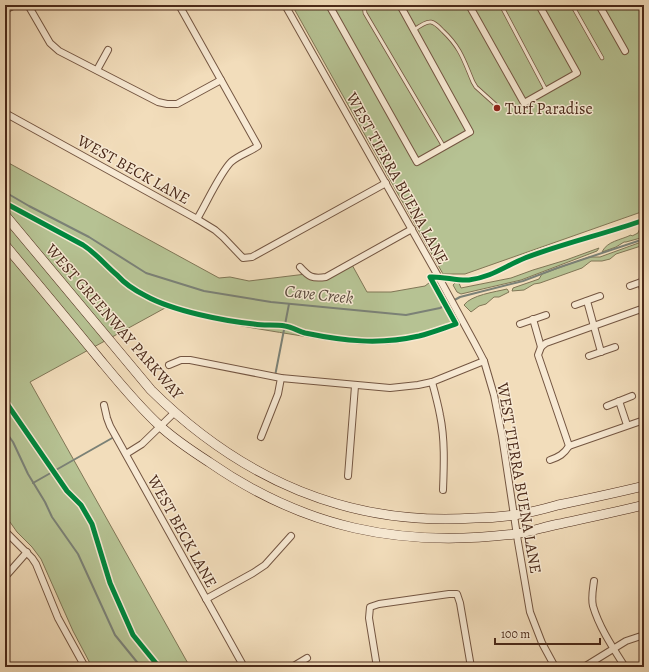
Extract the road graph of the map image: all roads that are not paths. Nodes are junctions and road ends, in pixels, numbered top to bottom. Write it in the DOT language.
graph roads {
  1 [pos="14,5"];
  2 [pos="28,5"];
  3 [pos="179,5"];
  4 [pos="285,5"];
  5 [pos="329,5"];
  6 [pos="364,5"];
  7 [pos="400,5"];
  8 [pos="469,5"];
  9 [pos="501,5"];
  10 [pos="539,5"];
  11 [pos="572,5"];
  12 [pos="599,5"];
  13 [pos="5,10"];
  14 [pos="414,30"];
  15 [pos="108,50"];
  16 [pos="625,51"];
  17 [pos="602,58"];
  18 [pos="97,70"];
  19 [pos="221,80"];
  20 [pos="546,90"];
  21 [pos="496,105"];
  22 [pos="5,113"];
  23 [pos="444,147"];
  24 [pos="386,183"];
  25 [pos="5,216"];
  26 [pos="197,219"];
  27 [pos="412,229"];
  28 [pos="5,245"];
  29 [pos="300,267"];
  30 [pos="642,282"];
  31 [pos="630,286"];
  32 [pos="644,293"];
  33 [pos="600,296"];
  34 [pos="587,301"];
  35 [pos="575,306"];
  36 [pos="644,308"];
  37 [pos="546,315"];
  38 [pos="533,319"];
  39 [pos="520,324"];
  40 [pos="593,326"];
  41 [pos="541,346"];
  42 [pos="615,347"];
  43 [pos="601,352"];
  44 [pos="589,356"];
  45 [pos="484,361"];
  46 [pos="169,365"];
  47 [pos="281,378"];
  48 [pos="432,382"];
  49 [pos="355,386"];
  50 [pos="632,396"];
  51 [pos="619,401"];
  52 [pos="104,405"];
  53 [pos="607,406"];
  54 [pos="175,412"];
  55 [pos="644,420"];
  56 [pos="627,425"];
  57 [pos="160,426"];
  58 [pos="261,437"];
  59 [pos="569,446"];
  60 [pos="126,454"];
  61 [pos="550,460"];
  62 [pos="348,476"];
  63 [pos="644,486"];
  64 [pos="444,490"];
  65 [pos="644,505"];
  66 [pos="514,515"];
  67 [pos="5,531"];
  68 [pos="517,533"];
  69 [pos="291,536"];
  70 [pos="27,552"];
  71 [pos="5,577"];
  72 [pos="594,581"];
  73 [pos="206,599"];
  74 [pos="644,635"];
  75 [pos="614,648"];
  76 [pos="307,658"];
  77 [pos="82,666"];
  78 [pos="244,667"];
  79 [pos="292,667"];
  80 [pos="377,667"];
  81 [pos="471,667"];
  82 [pos="555,667"];
  83 [pos="584,667"];
  84 [pos="625,667"];
  1 -- 13 [label="street"];
  2 -- 18 [label="street"];
  3 -- 19 [label="street"];
  4 -- 24 [label="street, WEST TIERRA BUENA LANE"];
  5 -- 23 [label="street"];
  6 -- 23 [label="lane"];
  7 -- 14 [label="street"];
  8 -- 20 [label="street"];
  9 -- 20 [label="lane"];
  10 -- 20 [label="street"];
  11 -- 17 [label="lane"];
  12 -- 16 [label="street"];
  14 -- 21 [label="lane"];
  14 -- 23 [label="street"];
  15 -- 18 [label="street"];
  18 -- 19 [label="street"];
  19 -- 26 [label="street"];
  22 -- 26 [label="street, WEST BECK LANE"];
  24 -- 26 [label="street, WEST BECK LANE"];
  24 -- 27 [label="street, WEST TIERRA BUENA LANE"];
  25 -- 54 [label="main road, WEST GREENWAY PARKWAY"];
  27 -- 29 [label="street"];
  27 -- 45 [label="street, WEST TIERRA BUENA LANE"];
  28 -- 57 [label="main road"];
  30 -- 31 [label="street"];
  30 -- 32 [label="street"];
  33 -- 34 [label="street"];
  34 -- 35 [label="street"];
  34 -- 40 [label="street"];
  36 -- 40 [label="street"];
  37 -- 38 [label="street"];
  38 -- 39 [label="street"];
  38 -- 41 [label="street"];
  40 -- 41 [label="street"];
  40 -- 43 [label="street"];
  41 -- 59 [label="street"];
  42 -- 43 [label="street"];
  43 -- 44 [label="street"];
  45 -- 48 [label="street"];
  45 -- 66 [label="street, WEST TIERRA BUENA LANE"];
  46 -- 47 [label="street"];
  47 -- 49 [label="street"];
  47 -- 58 [label="street"];
  48 -- 49 [label="street"];
  48 -- 64 [label="street"];
  49 -- 62 [label="street"];
  50 -- 51 [label="street"];
  51 -- 53 [label="street"];
  51 -- 56 [label="street"];
  52 -- 60 [label="street, WEST BECK LANE"];
  54 -- 57 [label="street"];
  54 -- 66 [label="main road, WEST GREENWAY PARKWAY"];
  55 -- 56 [label="street"];
  56 -- 59 [label="street"];
  57 -- 60 [label="street"];
  57 -- 68 [label="main road"];
  59 -- 61 [label="street"];
  60 -- 73 [label="street, WEST BECK LANE"];
  63 -- 66 [label="main road, WEST GREENWAY PARKWAY"];
  65 -- 68 [label="main road"];
  66 -- 68 [label="street, WEST TIERRA BUENA LANE"];
  67 -- 70 [label="street"];
  68 -- 82 [label="street, WEST TIERRA BUENA LANE"];
  69 -- 73 [label="street"];
  70 -- 71 [label="street"];
  70 -- 77 [label="street"];
  72 -- 75 [label="street"];
  73 -- 78 [label="street, WEST BECK LANE"];
  74 -- 75 [label="street"];
  75 -- 83 [label="street"];
  75 -- 84 [label="street"];
  76 -- 79 [label="street"];
  80 -- 81 [label="street"];
}
